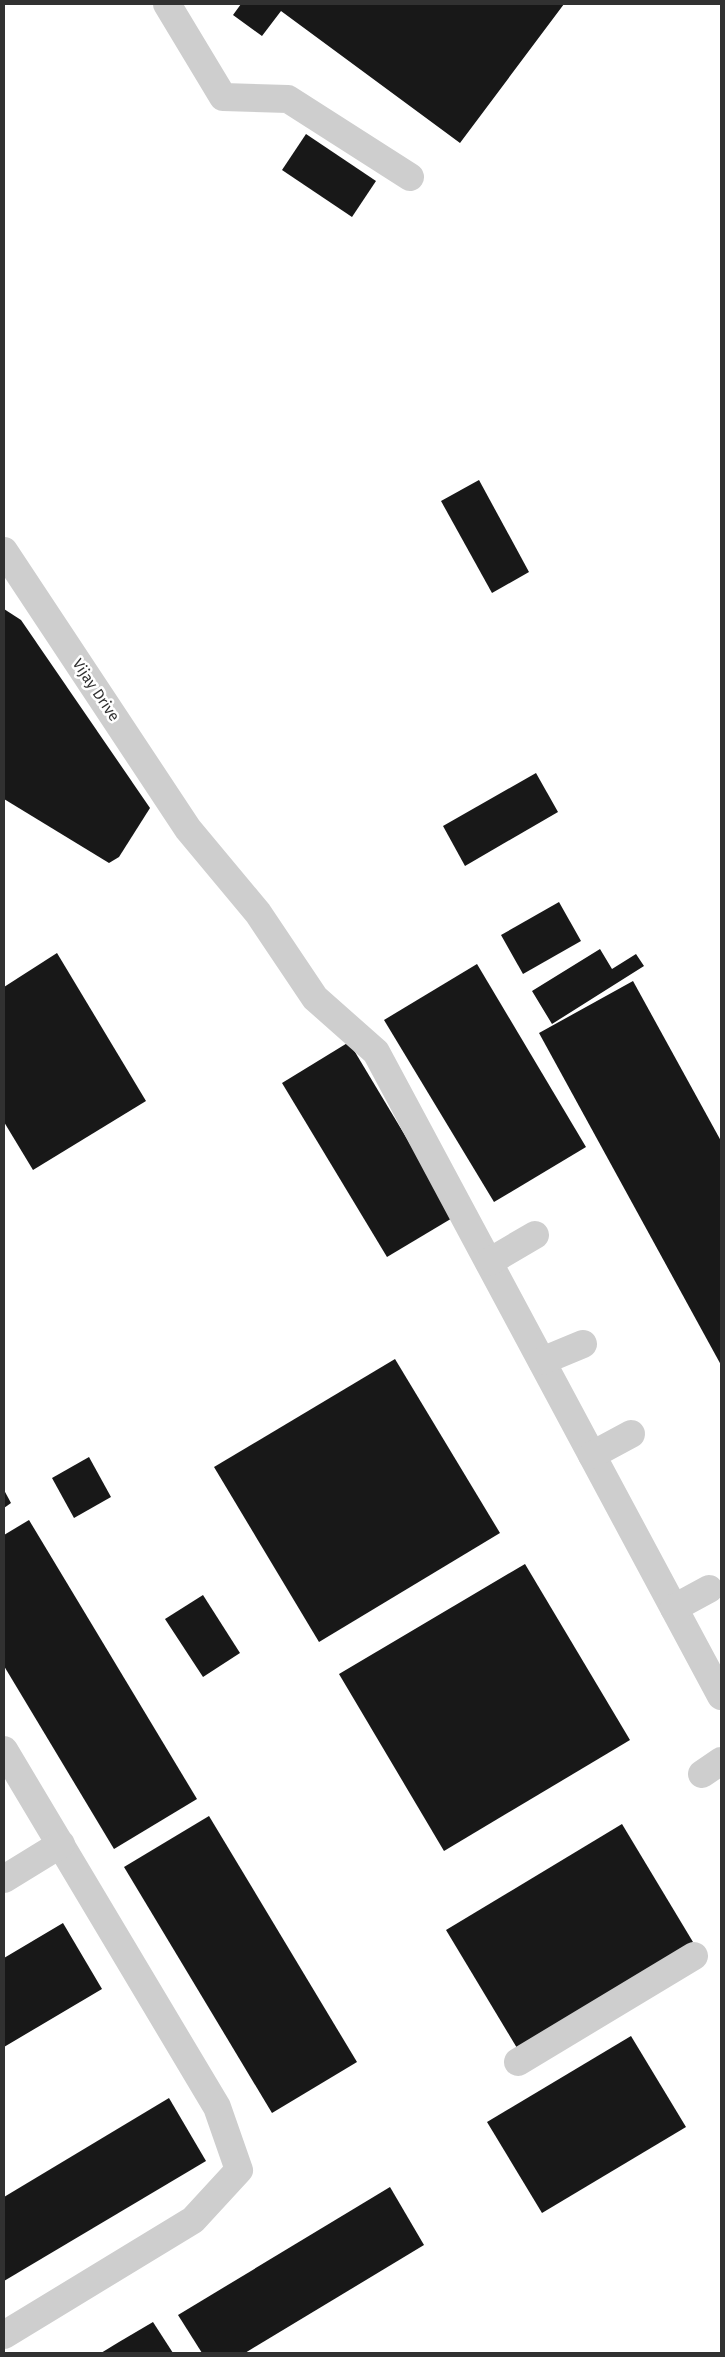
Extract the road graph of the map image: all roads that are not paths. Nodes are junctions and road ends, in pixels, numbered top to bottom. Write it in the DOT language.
graph roads {
  1 [pos="167,4"];
  2 [pos="410,177"];
  3 [pos="4,551"];
  4 [pos="535,1235"];
  5 [pos="489,1262"];
  6 [pos="583,1344"];
  7 [pos="542,1361"];
  8 [pos="631,1434"];
  9 [pos="592,1455"];
  10 [pos="709,1589"];
  11 [pos="674,1608"];
  12 [pos="718,1680"];
  13 [pos="4,1750"];
  14 [pos="61,1844"];
  15 [pos="4,1879"];
  16 [pos="694,1956"];
  17 [pos="518,2062"];
  18 [pos="4,2334"];
  1 -- 2 [label="street"];
  3 -- 5 [label="street, Vijay Drive"];
  4 -- 5 [label="street"];
  5 -- 7 [label="street, Vijay Drive"];
  6 -- 7 [label="street"];
  7 -- 9 [label="street, Vijay Drive"];
  8 -- 9 [label="street"];
  9 -- 11 [label="street, Vijay Drive"];
  10 -- 11 [label="street"];
  11 -- 12 [label="street, Vijay Drive"];
  13 -- 14 [label="street"];
  14 -- 15 [label="street"];
  14 -- 18 [label="street"];
  16 -- 17 [label="street"];
}
